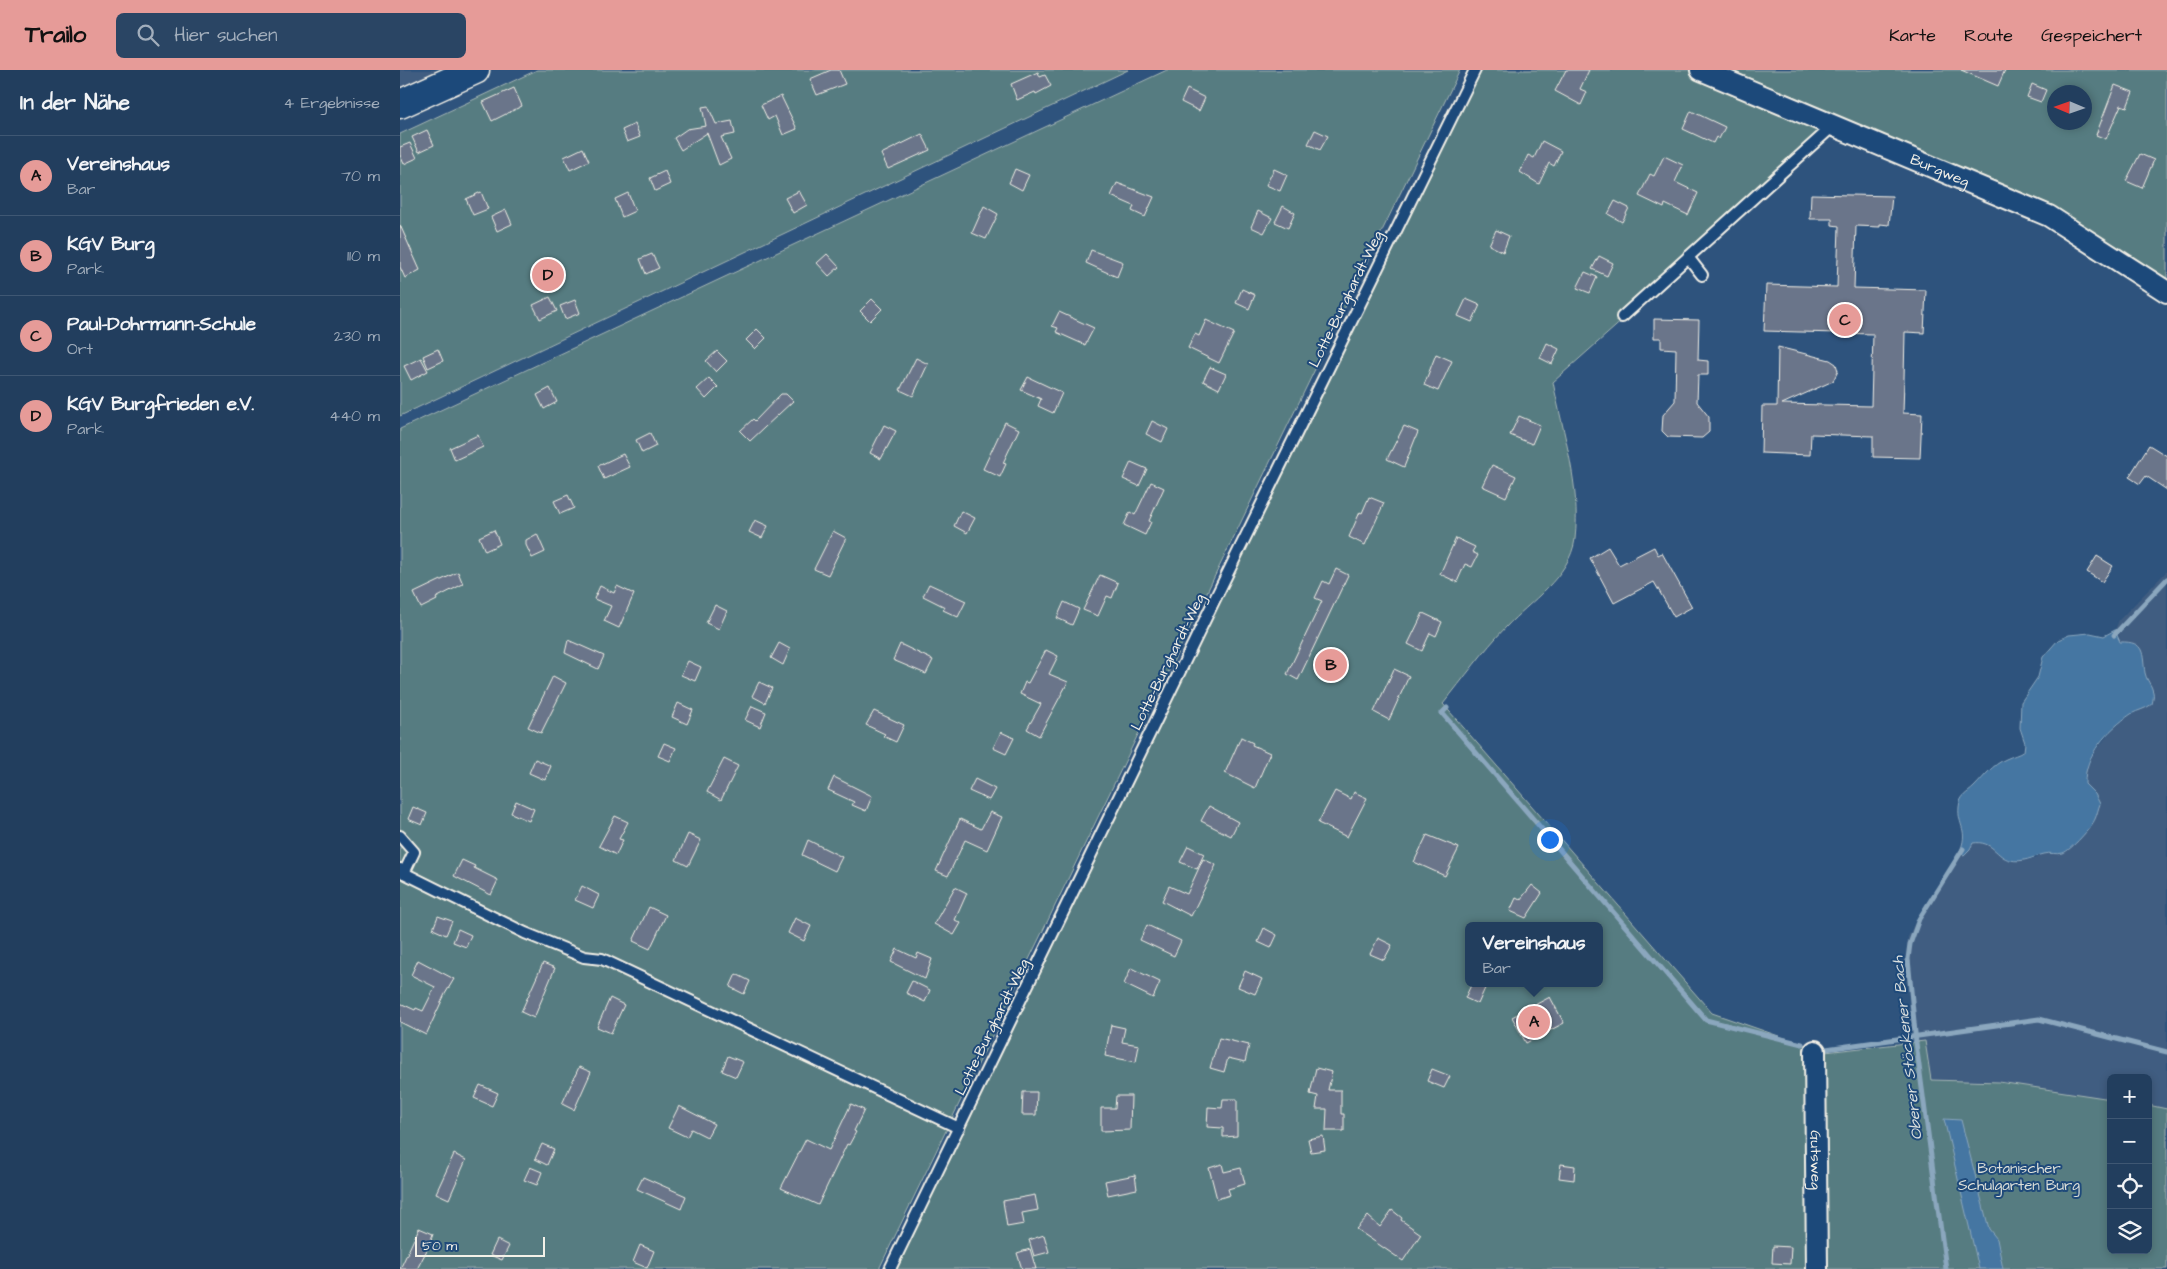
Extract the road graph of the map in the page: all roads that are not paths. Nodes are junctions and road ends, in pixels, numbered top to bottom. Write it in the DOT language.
graph roads {
  1 [pos="475,70"];
  2 [pos="1476,70"];
  3 [pos="1701,70"];
  4 [pos="400,104"];
  5 [pos="1833,126"];
  6 [pos="1688,257"];
  7 [pos="1702,276"];
  8 [pos="2167,292"];
  9 [pos="1622,316"];
  10 [pos="400,836"];
  11 [pos="402,871"];
  12 [pos="1815,1051"];
  13 [pos="959,1128"];
  14 [pos="890,1269"];
  15 [pos="1817,1269"];
  1 -- 4 [label="street"];
  2 -- 13 [label="lane, Lotte-Burghardt-Weg"];
  3 -- 5 [label="street, Burgweg"];
  5 -- 6 [label="lane"];
  5 -- 8 [label="street, Burgweg"];
  6 -- 7 [label="lane"];
  6 -- 9 [label="lane"];
  10 -- 11 [label="lane"];
  11 -- 13 [label="lane"];
  12 -- 15 [label="street, Gutsweg"];
  13 -- 14 [label="lane, Lotte-Burghardt-Weg"];
}
